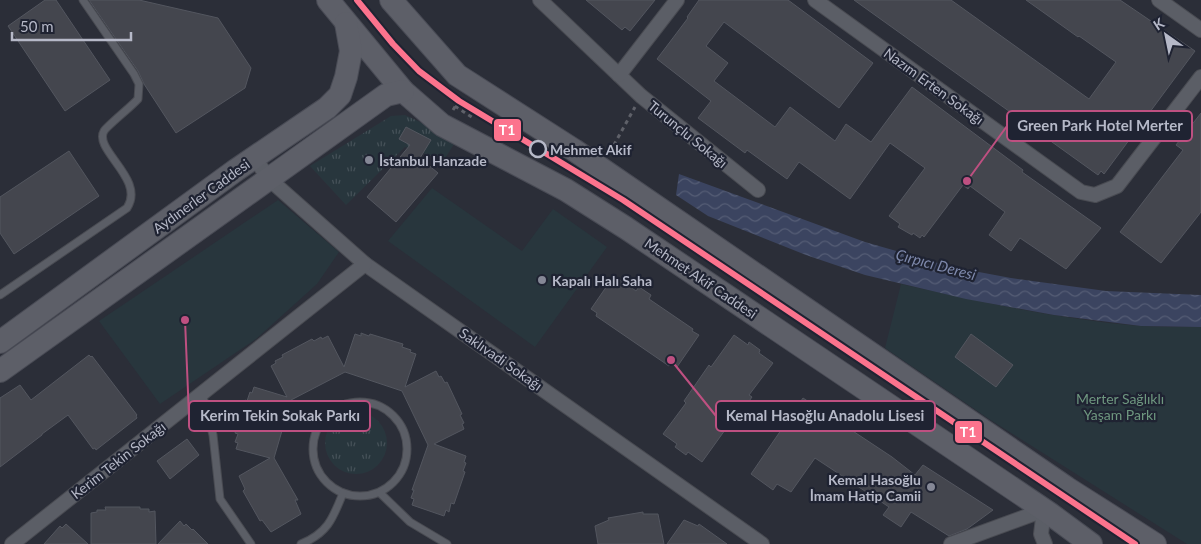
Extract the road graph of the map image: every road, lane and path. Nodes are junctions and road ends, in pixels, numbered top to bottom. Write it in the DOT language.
graph roads {
  1 [pos="83,0"];
  2 [pos="328,0"];
  3 [pos="391,0"];
  4 [pos="540,0"];
  5 [pos="677,0"];
  6 [pos="815,0"];
  7 [pos="1159,0"];
  8 [pos="346,22"];
  9 [pos="1201,30"];
  10 [pos="619,75"];
  11 [pos="1201,77"];
  12 [pos="471,84"];
  13 [pos="403,91"];
  14 [pos="641,96"];
  15 [pos="455,106"];
  16 [pos="474,119"];
  17 [pos="442,125"];
  18 [pos="254,158"];
  19 [pos="601,168"];
  20 [pos="269,179"];
  21 [pos="758,190"];
  22 [pos="365,264"];
  23 [pos="0,295"];
  24 [pos="0,342"];
  25 [pos="0,371"];
  26 [pos="202,392"];
  27 [pos="380,492"];
  28 [pos="343,494"];
  29 [pos="12,544"];
  30 [pos="251,544"];
  31 [pos="301,544"];
  32 [pos="447,544"];
  33 [pos="762,544"];
  34 [pos="952,544"];
  35 [pos="1045,544"];
  36 [pos="1091,544"];
  37 [pos="1155,544"];
  1 -- 23 [label="lane"];
  2 -- 8 [label="main road, Mehmet Akif Caddesi"];
  3 -- 12 [label="main road"];
  4 -- 10 [label="street, Turunçlu Sokağı"];
  5 -- 10 [label="street"];
  6 -- 11 [label="street, Nazım Erten Sokağı"];
  7 -- 9 [label="street"];
  8 -- 13 [label="main road, Mehmet Akif Caddesi"];
  8 -- 18 [label="main road, Aydınerler Caddesi"];
  10 -- 14 [label="street, Turunçlu Sokağı"];
  12 -- 15 [label="path"];
  12 -- 19 [label="main road"];
  13 -- 17 [label="main road, Mehmet Akif Caddesi"];
  13 -- 20 [label="main road, Aydınerler Caddesi"];
  14 -- 19 [label="path"];
  14 -- 21 [label="street, Turunçlu Sokağı"];
  15 -- 16 [label="path"];
  15 -- 17 [label="path"];
  17 -- 36 [label="main road, Mehmet Akif Caddesi"];
  18 -- 20 [label="street, Saklıvadi Sokağı"];
  18 -- 24 [label="main road, Aydınerler Caddesi"];
  19 -- 37 [label="main road"];
  20 -- 22 [label="street, Saklıvadi Sokağı"];
  20 -- 25 [label="main road, Aydınerler Caddesi"];
  22 -- 26 [label="street, Kerim Tekin Sokağı"];
  22 -- 33 [label="street, Saklıvadi Sokağı"];
  26 -- 29 [label="street, Kerim Tekin Sokağı"];
  26 -- 30 [label="lane"];
  27 -- 28 [label="lane"];
  27 -- 28 [label="lane"];
  27 -- 32 [label="lane"];
  28 -- 31 [label="lane"];
  34 -- 35 [label="street"];
}
